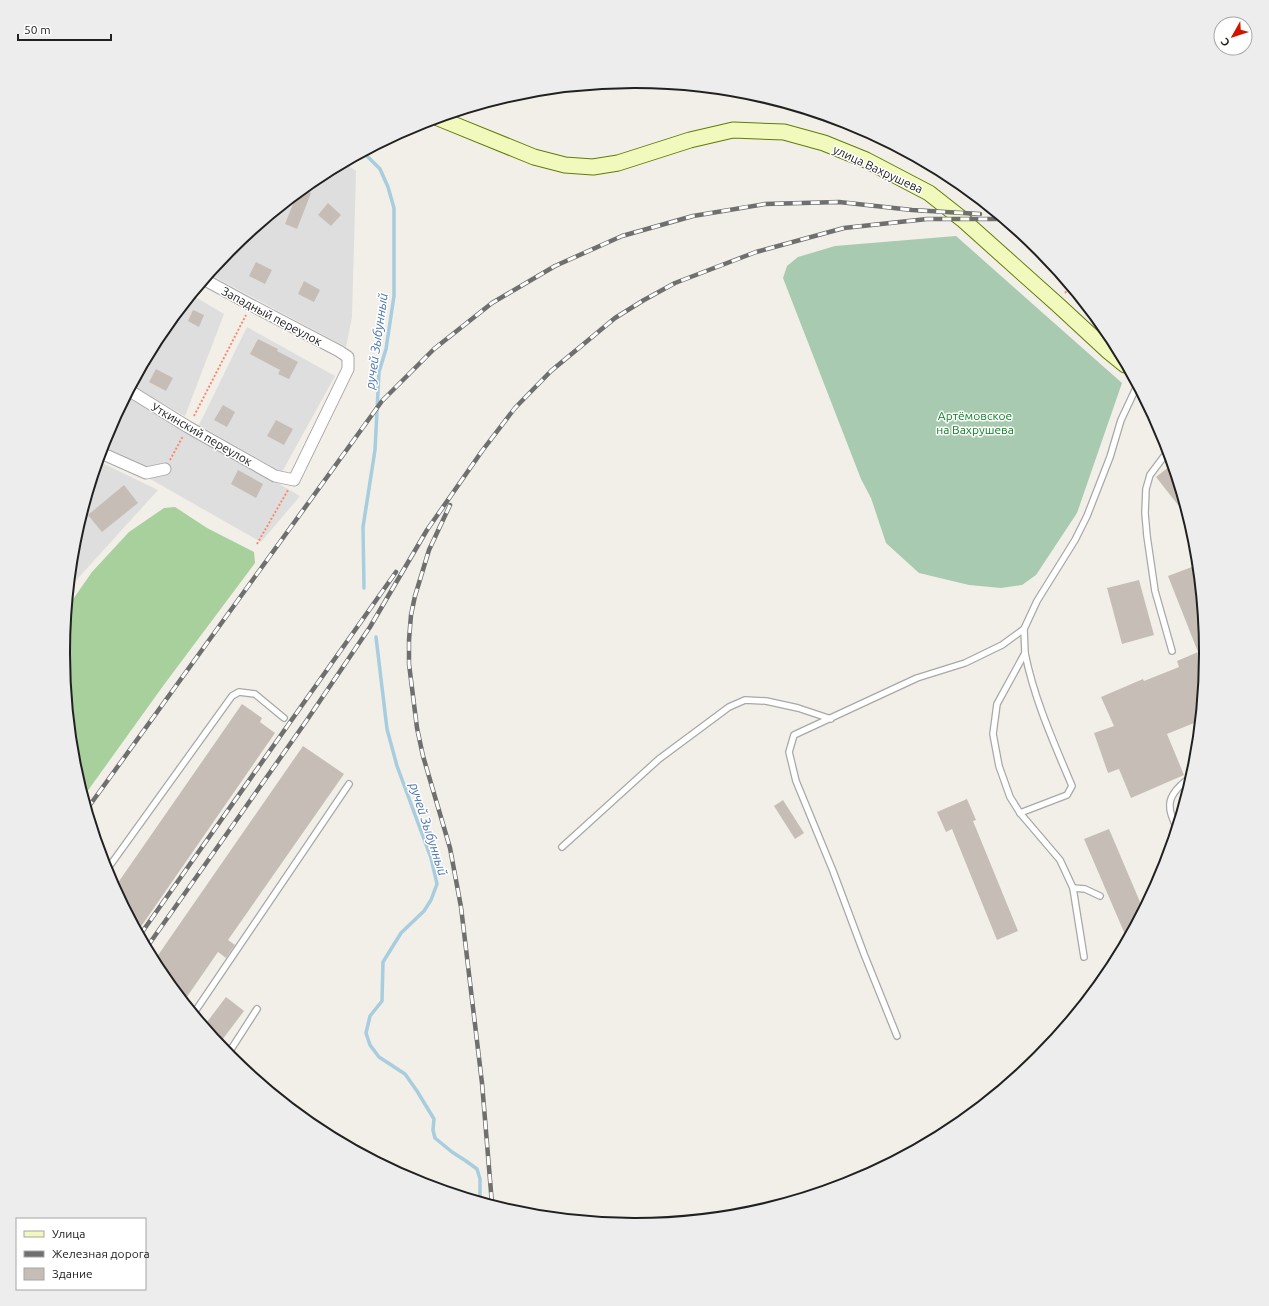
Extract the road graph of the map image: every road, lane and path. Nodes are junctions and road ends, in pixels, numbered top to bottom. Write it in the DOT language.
graph roads {
  1 [pos="445,121"];
  2 [pos="209,282"];
  3 [pos="251,305"];
  4 [pos="1114,356"];
  5 [pos="1134,391"];
  6 [pos="134,393"];
  7 [pos="188,427"];
  8 [pos="106,455"];
  9 [pos="1163,457"];
  10 [pos="165,469"];
  11 [pos="294,480"];
  12 [pos="257,544"];
  13 [pos="1024,629"];
  14 [pos="1172,651"];
  15 [pos="1025,653"];
  16 [pos="284,718"];
  17 [pos="831,719"];
  18 [pos="1184,782"];
  19 [pos="348,784"];
  20 [pos="1020,813"];
  21 [pos="1173,820"];
  22 [pos="562,847"];
  23 [pos="111,864"];
  24 [pos="1073,888"];
  25 [pos="1100,896"];
  26 [pos="1084,956"];
  27 [pos="197,1009"];
  28 [pos="257,1009"];
  29 [pos="897,1036"];
  30 [pos="232,1048"];
  1 -- 4 [label="main road, улица Вахрушева"];
  2 -- 3 [label="street, Западный переулок"];
  3 -- 7 [label="path"];
  3 -- 11 [label="street, Западный переулок"];
  5 -- 13 [label="lane"];
  6 -- 7 [label="street, Уткинский переулок"];
  7 -- 10 [label="path"];
  7 -- 11 [label="street, Уткинский переулок"];
  8 -- 10 [label="street"];
  9 -- 14 [label="lane"];
  11 -- 12 [label="path"];
  13 -- 15 [label="lane"];
  13 -- 17 [label="lane"];
  15 -- 20 [label="lane"];
  15 -- 20 [label="lane"];
  16 -- 23 [label="lane"];
  17 -- 22 [label="lane"];
  17 -- 29 [label="lane"];
  18 -- 21 [label="lane"];
  19 -- 27 [label="lane"];
  20 -- 24 [label="lane"];
  24 -- 25 [label="lane"];
  24 -- 26 [label="lane"];
  28 -- 30 [label="lane"];
}
